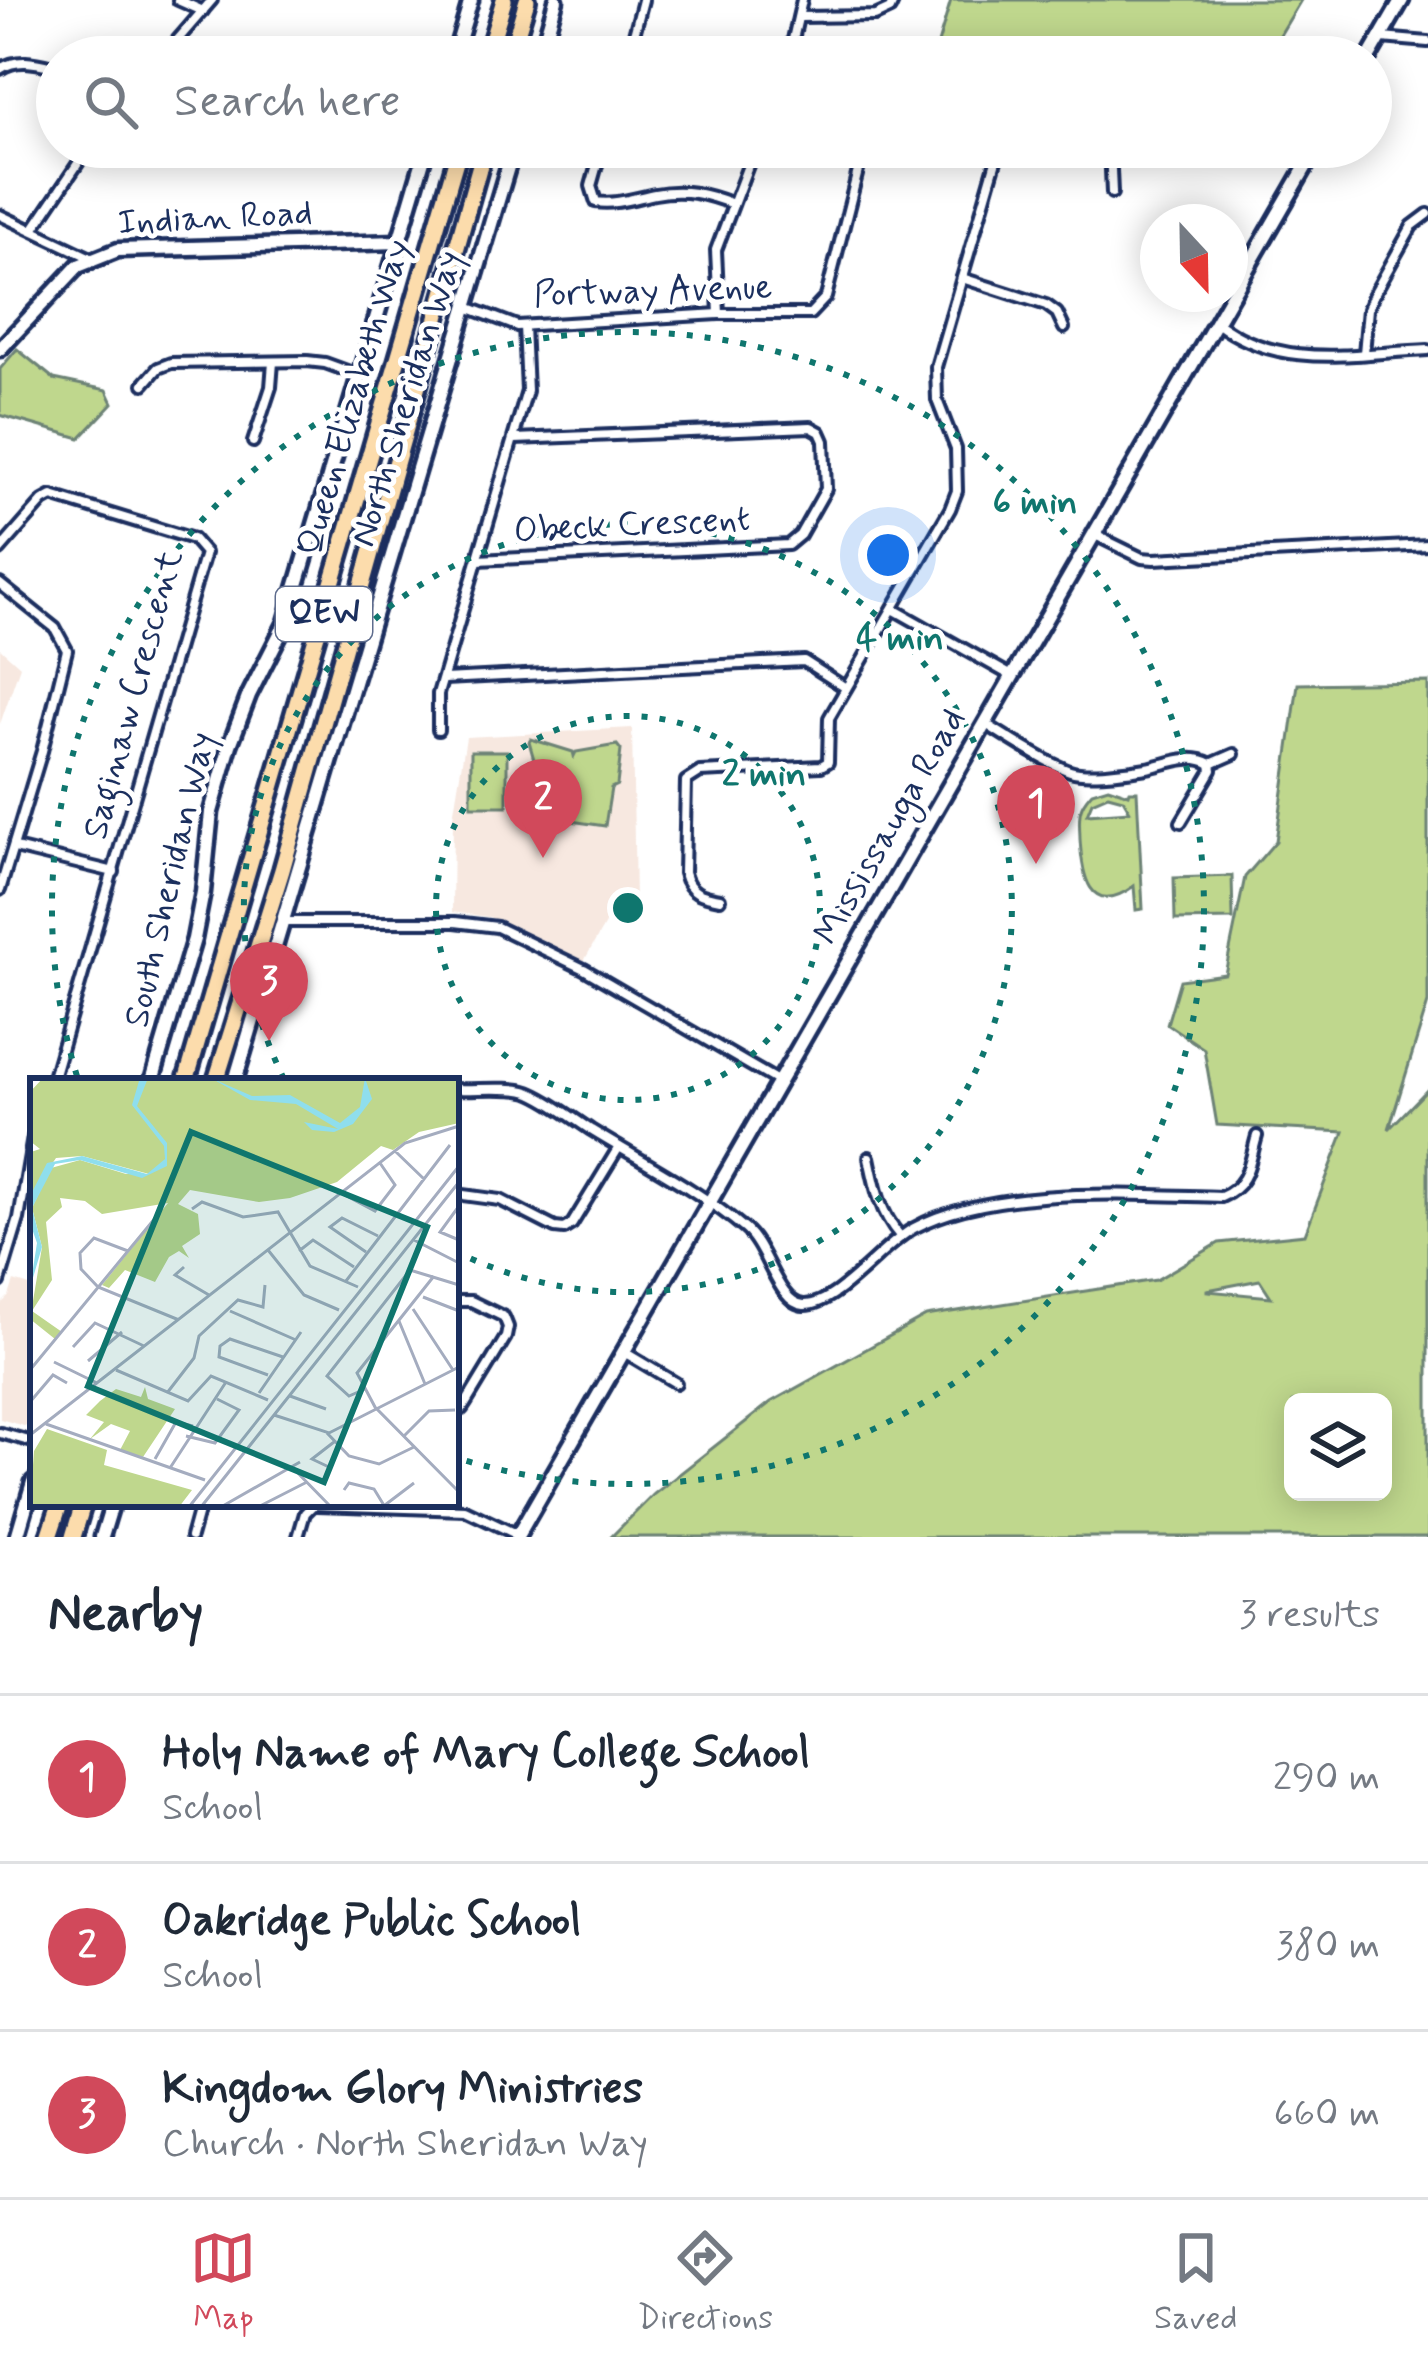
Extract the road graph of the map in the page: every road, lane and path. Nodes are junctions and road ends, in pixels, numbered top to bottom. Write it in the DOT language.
graph roads {
  1 [pos="178,0"];
  2 [pos="212,0"];
  3 [pos="471,0"];
  4 [pos="503,0"];
  5 [pos="526,0"];
  6 [pos="556,0"];
  7 [pos="643,0"];
  8 [pos="802,0"];
  9 [pos="894,0"];
  10 [pos="1402,0"];
  11 [pos="203,11"];
  12 [pos="799,17"];
  13 [pos="181,36"];
  14 [pos="460,36"];
  15 [pos="493,36"];
  16 [pos="516,36"];
  17 [pos="546,36"];
  18 [pos="634,36"];
  19 [pos="794,36"];
  20 [pos="1382,36"];
  21 [pos="1392,39"];
  22 [pos="1428,42"];
  23 [pos="36,63"];
  24 [pos="0,69"];
  25 [pos="75,168"];
  26 [pos="422,168"];
  27 [pos="454,168"];
  28 [pos="479,168"];
  29 [pos="508,168"];
  30 [pos="596,168"];
  31 [pos="747,168"];
  32 [pos="859,168"];
  33 [pos="994,168"];
  34 [pos="1111,168"];
  35 [pos="1305,168"];
  36 [pos="1112,194"];
  37 [pos="733,204"];
  38 [pos="1428,214"];
  39 [pos="0,215"];
  40 [pos="33,230"];
  41 [pos="399,242"];
  42 [pos="92,258"];
  43 [pos="962,278"];
  44 [pos="467,308"];
  45 [pos="719,314"];
  46 [pos="1216,322"];
  47 [pos="524,326"];
  48 [pos="1064,328"];
  49 [pos="0,349"];
  50 [pos="1428,350"];
  51 [pos="1364,352"];
  52 [pos="273,362"];
  53 [pos="358,376"];
  54 [pos="143,384"];
  55 [pos="515,439"];
  56 [pos="253,442"];
  57 [pos="1094,535"];
  58 [pos="1428,545"];
  59 [pos="0,550"];
  60 [pos="478,560"];
  61 [pos="0,584"];
  62 [pos="893,609"];
  63 [pos="1012,676"];
  64 [pos="444,679"];
  65 [pos="846,688"];
  66 [pos="985,723"];
  67 [pos="438,730"];
  68 [pos="1234,754"];
  69 [pos="1211,764"];
  70 [pos="1181,822"];
  71 [pos="15,848"];
  72 [pos="114,872"];
  73 [pos="0,890"];
  74 [pos="720,899"];
  75 [pos="284,922"];
  76 [pos="53,1078"];
  77 [pos="153,1078"];
  78 [pos="187,1078"];
  79 [pos="217,1078"];
  80 [pos="237,1078"];
  81 [pos="779,1082"];
  82 [pos="459,1089"];
  83 [pos="1257,1136"];
  84 [pos="619,1147"];
  85 [pos="30,1155"];
  86 [pos="868,1157"];
  87 [pos="459,1194"];
  88 [pos="711,1202"];
  89 [pos="900,1237"];
  90 [pos="0,1282"];
  91 [pos="459,1300"];
  92 [pos="624,1352"];
  93 [pos="676,1383"];
  94 [pos="459,1410"];
  95 [pos="0,1432"];
  96 [pos="30,1441"];
  97 [pos="30,1492"];
  98 [pos="59,1507"];
  99 [pos="81,1507"];
  100 [pos="111,1507"];
  101 [pos="199,1507"];
  102 [pos="311,1507"];
  103 [pos="392,1507"];
  104 [pos="518,1536"];
  105 [pos="17,1537"];
  106 [pos="50,1537"];
  107 [pos="73,1537"];
  108 [pos="102,1537"];
  109 [pos="190,1537"];
  110 [pos="298,1537"];
  1 -- 11 [label="street"];
  2 -- 11 [label="street"];
  3 -- 14 [label="street"];
  4 -- 15 [label="highway"];
  5 -- 16 [label="highway"];
  6 -- 17 [label="street"];
  7 -- 18 [label="street"];
  8 -- 12 [label="street"];
  9 -- 12 [label="street"];
  10 -- 20 [label="street"];
  11 -- 13 [label="street"];
  12 -- 19 [label="street"];
  21 -- 22 [label="street"];
  23 -- 24 [label="street"];
  25 -- 40 [label="street"];
  26 -- 41 [label="street, South Sheridan Way"];
  27 -- 78 [label="highway, Queen Elizabeth Way / QEW"];
  28 -- 79 [label="highway, Queen Elizabeth Way / QEW"];
  29 -- 44 [label="street, North Sheridan Way"];
  30 -- 37 [label="street"];
  31 -- 37 [label="street"];
  32 -- 45 [label="street, Portway Avenue"];
  33 -- 43 [label="street"];
  34 -- 36 [label="street"];
  35 -- 46 [label="street, Mississauga Road"];
  37 -- 45 [label="street"];
  38 -- 51 [label="street"];
  39 -- 40 [label="street"];
  40 -- 42 [label="street"];
  41 -- 42 [label="street, Indian Road"];
  41 -- 53 [label="street, South Sheridan Way"];
  42 -- 49 [label="street, Indian Road"];
  43 -- 48 [label="street"];
  43 -- 62 [label="street"];
  44 -- 47 [label="street, Portway Avenue"];
  44 -- 75 [label="street, North Sheridan Way"];
  45 -- 47 [label="street, Portway Avenue"];
  46 -- 51 [label="street"];
  46 -- 57 [label="street, Mississauga Road"];
  47 -- 55 [label="street"];
  50 -- 51 [label="street"];
  52 -- 53 [label="street"];
  52 -- 54 [label="street"];
  52 -- 56 [label="street"];
  53 -- 77 [label="street, South Sheridan Way"];
  55 -- 60 [label="street"];
  55 -- 60 [label="street, Obeck Crescent"];
  57 -- 58 [label="street"];
  57 -- 63 [label="street, Mississauga Road"];
  59 -- 72 [label="street, Saginaw Crescent"];
  60 -- 64 [label="street"];
  61 -- 71 [label="street"];
  62 -- 63 [label="street"];
  62 -- 65 [label="street"];
  63 -- 66 [label="street, Mississauga Road"];
  64 -- 65 [label="street"];
  64 -- 67 [label="street"];
  65 -- 74 [label="street"];
  66 -- 69 [label="street"];
  66 -- 81 [label="street, Mississauga Road"];
  68 -- 69 [label="street"];
  69 -- 70 [label="street"];
  71 -- 72 [label="street"];
  71 -- 73 [label="street"];
  72 -- 76 [label="street, Saginaw Crescent"];
  75 -- 80 [label="street, North Sheridan Way"];
  75 -- 81 [label="street"];
  81 -- 88 [label="street, Mississauga Road"];
  82 -- 84 [label="street"];
  83 -- 89 [label="street"];
  84 -- 87 [label="street"];
  84 -- 88 [label="street"];
  85 -- 90 [label="street"];
  86 -- 89 [label="street"];
  88 -- 89 [label="street"];
  88 -- 92 [label="street, Mississauga Road"];
  91 -- 94 [label="street"];
  92 -- 93 [label="street"];
  92 -- 104 [label="street, Mississauga Road"];
  95 -- 96 [label="street"];
  97 -- 105 [label="street"];
  98 -- 106 [label="highway"];
  99 -- 107 [label="highway"];
  100 -- 108 [label="street"];
  101 -- 109 [label="street"];
  102 -- 110 [label="street"];
  103 -- 104 [label="street"];
}
